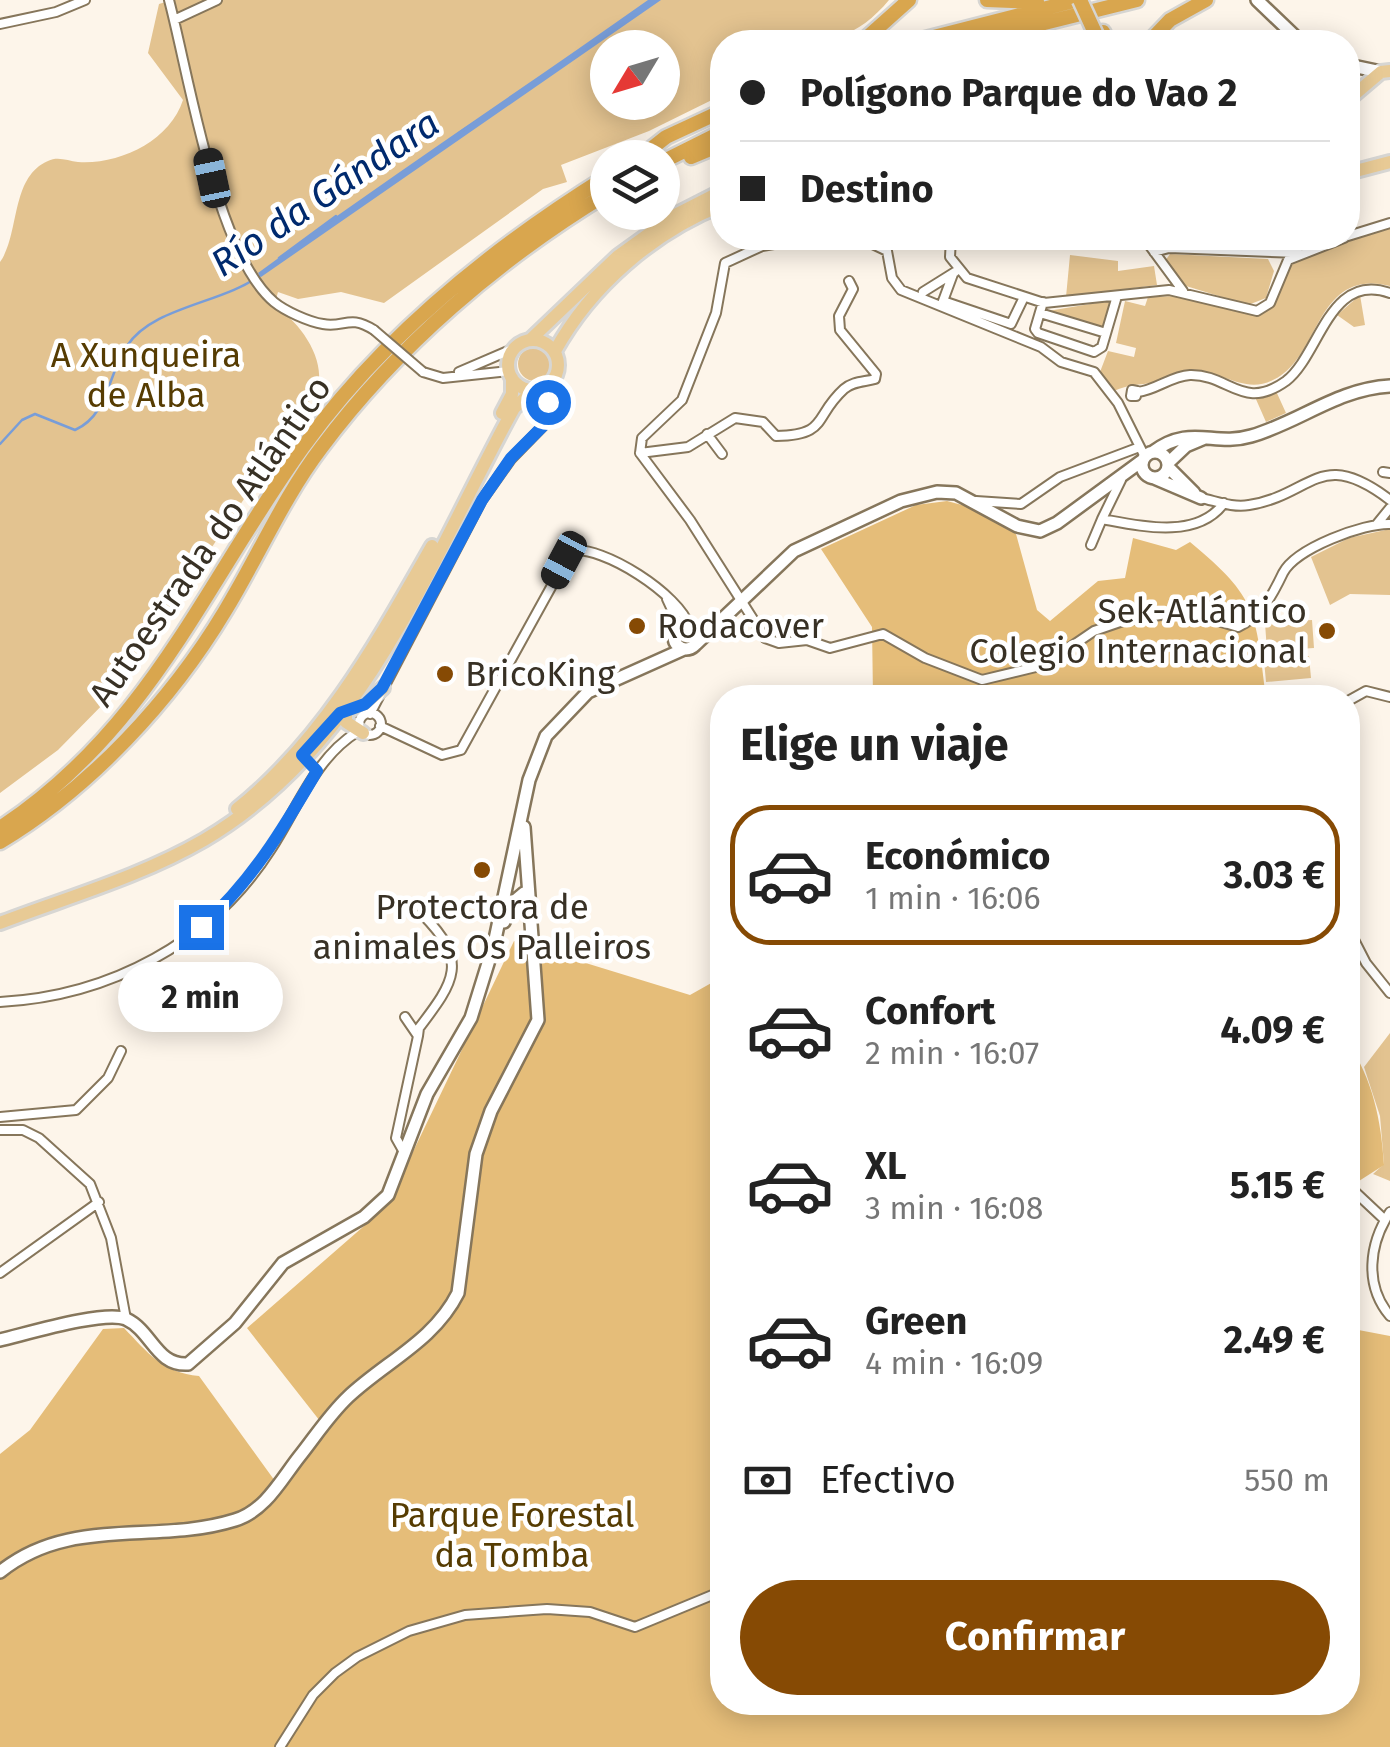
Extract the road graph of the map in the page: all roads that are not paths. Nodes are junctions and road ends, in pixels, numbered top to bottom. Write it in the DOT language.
graph roads {
  1 [pos="85,0"];
  2 [pos="169,0"];
  3 [pos="217,0"];
  4 [pos="909,0"];
  5 [pos="987,0"];
  6 [pos="1048,0"];
  7 [pos="1079,0"];
  8 [pos="1089,0"];
  9 [pos="1137,0"];
  10 [pos="1206,0"];
  11 [pos="1257,0"];
  12 [pos="67,4"];
  13 [pos="174,20"];
  14 [pos="0,24"];
  15 [pos="875,30"];
  16 [pos="961,30"];
  17 [pos="1016,30"];
  18 [pos="1096,30"];
  19 [pos="1098,30"];
  20 [pos="1161,30"];
  21 [pos="1288,30"];
  22 [pos="1360,67"];
  23 [pos="1386,71"];
  24 [pos="1360,91"];
  25 [pos="710,120"];
  26 [pos="710,139"];
  27 [pos="662,140"];
  28 [pos="710,148"];
  29 [pos="680,155"];
  30 [pos="680,159"];
  31 [pos="1390,162"];
  32 [pos="1360,171"];
  33 [pos="590,188"];
  34 [pos="710,198"];
  35 [pos="590,206"];
  36 [pos="710,212"];
  37 [pos="1390,224"];
  38 [pos="1360,233"];
  39 [pos="753,250"];
  40 [pos="884,250"];
  41 [pos="950,250"];
  42 [pos="1162,250"];
  43 [pos="1211,250"];
  44 [pos="1307,250"];
  45 [pos="1154,252"];
  46 [pos="1273,253"];
  47 [pos="1298,253"];
  48 [pos="1282,268"];
  49 [pos="956,272"];
  50 [pos="849,280"];
  51 [pos="1183,291"];
  52 [pos="923,292"];
  53 [pos="1390,293"];
  54 [pos="1116,296"];
  55 [pos="1024,297"];
  56 [pos="1041,308"];
  57 [pos="1106,333"];
  58 [pos="530,340"];
  59 [pos="514,348"];
  60 [pos="555,352"];
  61 [pos="510,375"];
  62 [pos="443,378"];
  63 [pos="554,380"];
  64 [pos="1390,386"];
  65 [pos="536,390"];
  66 [pos="1138,392"];
  67 [pos="550,418"];
  68 [pos="707,434"];
  69 [pos="1212,436"];
  70 [pos="640,453"];
  71 [pos="722,454"];
  72 [pos="1144,454"];
  73 [pos="1168,465"];
  74 [pos="1151,477"];
  75 [pos="467,479"];
  76 [pos="1116,482"];
  77 [pos="1201,498"];
  78 [pos="1390,500"];
  79 [pos="976,501"];
  80 [pos="1224,503"];
  81 [pos="1390,508"];
  82 [pos="1102,519"];
  83 [pos="1377,524"];
  84 [pos="1390,524"];
  85 [pos="1091,544"];
  86 [pos="741,602"];
  87 [pos="687,637"];
  88 [pos="382,688"];
  89 [pos="1360,694"];
  90 [pos="1390,697"];
  91 [pos="346,710"];
  92 [pos="370,714"];
  93 [pos="380,726"];
  94 [pos="358,732"];
  95 [pos="306,756"];
  96 [pos="317,771"];
  97 [pos="276,773"];
  98 [pos="521,817"];
  99 [pos="0,828"];
  100 [pos="0,842"];
  101 [pos="510,870"];
  102 [pos="528,876"];
  103 [pos="527,899"];
  104 [pos="422,914"];
  105 [pos="0,920"];
  106 [pos="494,944"];
  107 [pos="1360,951"];
  108 [pos="1390,992"];
  109 [pos="0,1002"];
  110 [pos="405,1017"];
  111 [pos="418,1036"];
  112 [pos="121,1051"];
  113 [pos="0,1117"];
  114 [pos="0,1130"];
  115 [pos="406,1154"];
  116 [pos="1360,1195"];
  117 [pos="100,1202"];
  118 [pos="1387,1216"];
  119 [pos="0,1273"];
  120 [pos="1390,1316"];
  121 [pos="126,1319"];
  122 [pos="0,1340"];
  123 [pos="0,1572"];
  124 [pos="710,1596"];
  125 [pos="280,1747"];
  1 -- 12 [label="street"];
  2 -- 13 [label="street"];
  3 -- 13 [label="street"];
  4 -- 15 [label="highway"];
  5 -- 6 [label="highway"];
  7 -- 16 [label="highway"];
  7 -- 18 [label="highway, bridge"];
  8 -- 19 [label="highway, bridge"];
  9 -- 17 [label="highway"];
  10 -- 20 [label="highway"];
  11 -- 21 [label="street"];
  12 -- 14 [label="street"];
  13 -- 62 [label="street, bridge"];
  22 -- 23 [label="street"];
  23 -- 24 [label="main road"];
  25 -- 27 [label="highway"];
  26 -- 29 [label="highway"];
  28 -- 30 [label="highway"];
  31 -- 32 [label="main road"];
  33 -- 99 [label="highway, Autoestrada do Atlántico"];
  34 -- 58 [label="main road"];
  35 -- 100 [label="highway, Autoestrada do Atlántico"];
  36 -- 60 [label="main road"];
  37 -- 38 [label="street"];
  39 -- 70 [label="street"];
  40 -- 72 [label="street"];
  41 -- 49 [label="street"];
  42 -- 45 [label="street"];
  43 -- 46 [label="street"];
  44 -- 47 [label="street"];
  45 -- 51 [label="street"];
  46 -- 47 [label="street"];
  46 -- 48 [label="street"];
  47 -- 48 [label="street"];
  48 -- 51 [label="street"];
  49 -- 52 [label="street"];
  49 -- 55 [label="street"];
  49 -- 55 [label="street"];
  50 -- 68 [label="street"];
  51 -- 54 [label="street"];
  53 -- 66 [label="street"];
  54 -- 56 [label="street"];
  54 -- 57 [label="street"];
  55 -- 56 [label="street"];
  56 -- 57 [label="street"];
  56 -- 57 [label="street"];
  58 -- 59 [label="main road"];
  58 -- 60 [label="main road"];
  59 -- 61 [label="main road"];
  59 -- 62 [label="street"];
  60 -- 63 [label="main road"];
  61 -- 62 [label="street"];
  61 -- 65 [label="main road"];
  61 -- 75 [label="main road"];
  63 -- 65 [label="main road"];
  63 -- 67 [label="street"];
  64 -- 69 [label="street"];
  65 -- 67 [label="street"];
  65 -- 91 [label="main road"];
  67 -- 88 [label="street"];
  68 -- 70 [label="street"];
  68 -- 71 [label="street"];
  69 -- 72 [label="street"];
  69 -- 73 [label="street"];
  70 -- 86 [label="street"];
  72 -- 73 [label="street"];
  72 -- 74 [label="street"];
  72 -- 76 [label="street"];
  72 -- 79 [label="street"];
  73 -- 74 [label="street"];
  73 -- 77 [label="street"];
  74 -- 76 [label="street"];
  74 -- 77 [label="street"];
  75 -- 91 [label="main road"];
  75 -- 97 [label="main road"];
  76 -- 79 [label="street"];
  76 -- 82 [label="street"];
  77 -- 80 [label="street"];
  78 -- 80 [label="street"];
  79 -- 86 [label="street"];
  80 -- 82 [label="street"];
  81 -- 83 [label="street"];
  82 -- 85 [label="street"];
  83 -- 84 [label="street"];
  83 -- 86 [label="street"];
  86 -- 87 [label="street"];
  87 -- 93 [label="street"];
  87 -- 98 [label="street"];
  88 -- 91 [label="main road"];
  88 -- 92 [label="street"];
  89 -- 90 [label="street"];
  91 -- 94 [label="main road"];
  91 -- 95 [label="main road"];
  92 -- 93 [label="street"];
  92 -- 94 [label="street"];
  93 -- 94 [label="street"];
  94 -- 95 [label="main road"];
  94 -- 96 [label="street"];
  95 -- 96 [label="street"];
  95 -- 97 [label="main road"];
  95 -- 105 [label="main road"];
  96 -- 109 [label="street"];
  97 -- 105 [label="main road"];
  98 -- 101 [label="street"];
  98 -- 102 [label="street"];
  101 -- 102 [label="street"];
  101 -- 103 [label="street"];
  101 -- 106 [label="street"];
  102 -- 103 [label="street"];
  103 -- 106 [label="street"];
  103 -- 123 [label="street"];
  104 -- 111 [label="street"];
  106 -- 115 [label="street"];
  107 -- 108 [label="street"];
  110 -- 111 [label="street"];
  111 -- 115 [label="street"];
  112 -- 113 [label="street"];
  114 -- 117 [label="street"];
  115 -- 121 [label="street"];
  116 -- 118 [label="street"];
  117 -- 119 [label="street"];
  117 -- 121 [label="street"];
  118 -- 120 [label="street"];
  121 -- 122 [label="street"];
  124 -- 125 [label="street"];
}
